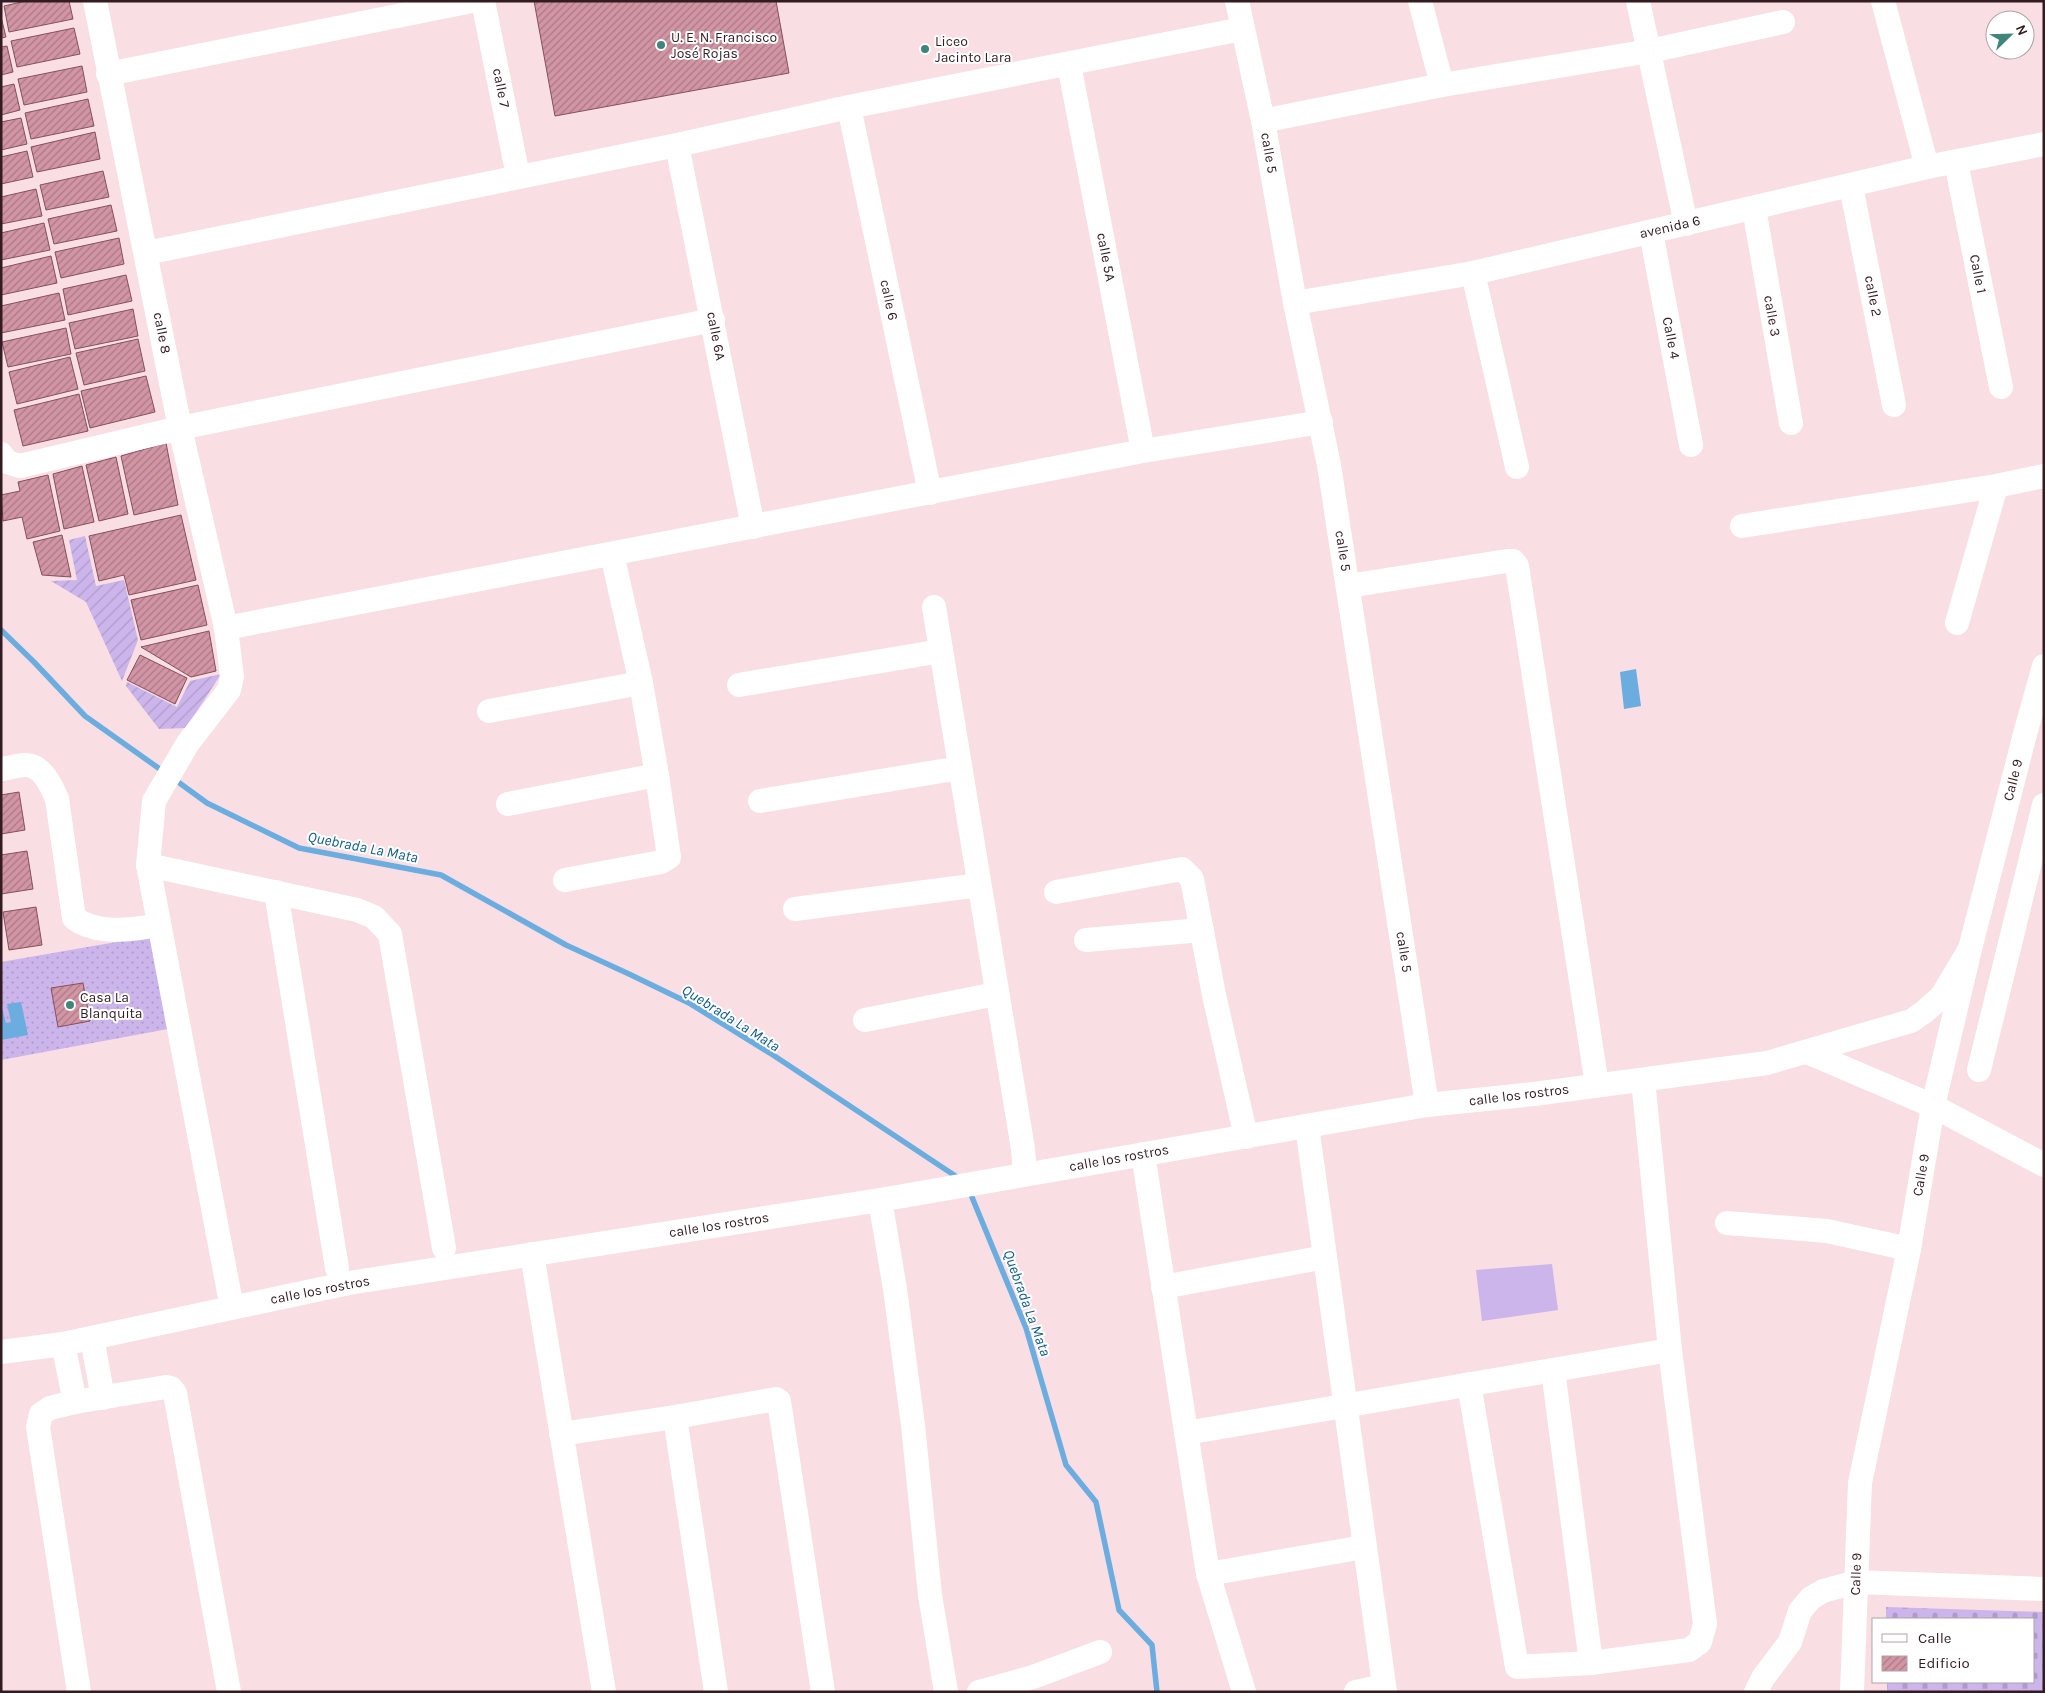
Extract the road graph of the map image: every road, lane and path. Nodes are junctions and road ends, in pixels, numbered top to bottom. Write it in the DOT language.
graph roads {
  1 [pos="95,1"];
  2 [pos="472,1"];
  3 [pos="483,1"];
  4 [pos="1237,1"];
  5 [pos="1420,1"];
  6 [pos="1638,1"];
  7 [pos="1883,1"];
  8 [pos="1783,22"];
  9 [pos="1242,29"];
  10 [pos="1650,51"];
  11 [pos="1069,64"];
  12 [pos="108,74"];
  13 [pos="1442,85"];
  14 [pos="849,107"];
  15 [pos="1263,121"];
  16 [pos="2044,144"];
  17 [pos="677,145"];
  18 [pos="1956,162"];
  19 [pos="1927,167"];
  20 [pos="518,176"];
  21 [pos="1851,186"];
  22 [pos="1754,208"];
  23 [pos="1686,224"];
  24 [pos="1651,232"];
  25 [pos="146,253"];
  26 [pos="1473,272"];
  27 [pos="1296,303"];
  28 [pos="713,320"];
  29 [pos="2000,387"];
  30 [pos="1894,405"];
  31 [pos="1322,422"];
  32 [pos="1791,423"];
  33 [pos="180,428"];
  34 [pos="1691,445"];
  35 [pos="1143,451"];
  36 [pos="1,454"];
  37 [pos="1517,467"];
  38 [pos="2044,476"];
  39 [pos="1996,486"];
  40 [pos="930,493"];
  41 [pos="1742,526"];
  42 [pos="753,527"];
  43 [pos="612,554"];
  44 [pos="1348,586"];
  45 [pos="934,607"];
  46 [pos="1957,623"];
  47 [pos="226,628"];
  48 [pos="941,651"];
  49 [pos="2044,666"];
  50 [pos="641,683"];
  51 [pos="739,684"];
  52 [pos="489,711"];
  53 [pos="2034,736"];
  54 [pos="960,768"];
  55 [pos="1,769"];
  56 [pos="657,775"];
  57 [pos="760,801"];
  58 [pos="508,804"];
  59 [pos="2044,805"];
  60 [pos="148,865"];
  61 [pos="565,880"];
  62 [pos="979,885"];
  63 [pos="276,892"];
  64 [pos="1056,892"];
  65 [pos="795,909"];
  66 [pos="159,925"];
  67 [pos="1202,930"];
  68 [pos="1086,940"];
  69 [pos="1970,949"];
  70 [pos="996,994"];
  71 [pos="865,1020"];
  72 [pos="1807,1052"];
  73 [pos="1979,1070"];
  74 [pos="1643,1080"];
  75 [pos="1597,1085"];
  76 [pos="1427,1105"];
  77 [pos="1933,1106"];
  78 [pos="1307,1126"];
  79 [pos="1246,1137"];
  80 [pos="1143,1154"];
  81 [pos="2044,1165"];
  82 [pos="1025,1174"];
  83 [pos="880,1200"];
  84 [pos="1727,1222"];
  85 [pos="444,1248"];
  86 [pos="1909,1249"];
  87 [pos="532,1254"];
  88 [pos="1325,1257"];
  89 [pos="337,1268"];
  90 [pos="1163,1287"];
  91 [pos="232,1308"];
  92 [pos="92,1338"];
  93 [pos="63,1344"];
  94 [pos="1670,1350"];
  95 [pos="1,1352"];
  96 [pos="1553,1370"];
  97 [pos="1469,1384"];
  98 [pos="104,1398"];
  99 [pos="75,1402"];
  100 [pos="1345,1406"];
  101 [pos="675,1417"];
  102 [pos="1186,1433"];
  103 [pos="561,1434"];
  104 [pos="1364,1547"];
  105 [pos="1208,1574"];
  106 [pos="1856,1582"];
  107 [pos="2044,1589"];
  108 [pos="1100,1652"];
  109 [pos="1591,1663"];
  110 [pos="1384,1689"];
  111 [pos="79,1692"];
  112 [pos="228,1692"];
  113 [pos="604,1692"];
  114 [pos="716,1692"];
  115 [pos="823,1692"];
  116 [pos="946,1692"];
  117 [pos="979,1692"];
  118 [pos="1244,1692"];
  119 [pos="1356,1692"];
  120 [pos="1756,1692"];
  121 [pos="1852,1692"];
  1 -- 12 [label="street, calle 8"];
  2 -- 12 [label="street"];
  3 -- 20 [label="street, calle 7"];
  4 -- 9 [label="street, calle 5"];
  5 -- 13 [label="street"];
  6 -- 10 [label="street"];
  7 -- 19 [label="street"];
  8 -- 10 [label="street"];
  9 -- 11 [label="street"];
  9 -- 15 [label="street, calle 5"];
  10 -- 13 [label="street"];
  10 -- 23 [label="street"];
  11 -- 14 [label="street"];
  11 -- 35 [label="street, calle 5A"];
  12 -- 25 [label="street, calle 8"];
  13 -- 15 [label="street"];
  14 -- 17 [label="street"];
  14 -- 40 [label="street, calle 6"];
  15 -- 27 [label="street, calle 5"];
  16 -- 18 [label="street, avenida 6"];
  17 -- 20 [label="street"];
  17 -- 28 [label="street, calle 6A"];
  18 -- 19 [label="street, avenida 6"];
  18 -- 29 [label="street, Calle 1"];
  19 -- 21 [label="street, avenida 6"];
  20 -- 25 [label="street"];
  21 -- 22 [label="street, avenida 6"];
  21 -- 30 [label="street, calle 2"];
  22 -- 23 [label="street, avenida 6"];
  22 -- 32 [label="street, calle 3"];
  23 -- 24 [label="street, avenida 6"];
  24 -- 26 [label="street, avenida 6"];
  24 -- 34 [label="street, Calle 4"];
  25 -- 33 [label="street, calle 8"];
  26 -- 27 [label="street, avenida 6"];
  26 -- 37 [label="street"];
  27 -- 31 [label="street, calle 5"];
  28 -- 33 [label="street"];
  28 -- 42 [label="street, calle 6A"];
  31 -- 35 [label="street"];
  31 -- 44 [label="street, calle 5"];
  33 -- 36 [label="street"];
  33 -- 47 [label="street, calle 8"];
  35 -- 40 [label="street"];
  38 -- 39 [label="street"];
  39 -- 41 [label="street"];
  39 -- 46 [label="street"];
  40 -- 42 [label="street"];
  42 -- 43 [label="street"];
  43 -- 47 [label="street"];
  43 -- 50 [label="street"];
  44 -- 75 [label="street"];
  44 -- 76 [label="street, calle 5"];
  45 -- 48 [label="street"];
  47 -- 60 [label="street, calle 8"];
  48 -- 51 [label="street"];
  48 -- 54 [label="street"];
  49 -- 53 [label="street, Calle 9"];
  50 -- 52 [label="street"];
  50 -- 56 [label="street"];
  53 -- 69 [label="street, Calle 9"];
  54 -- 57 [label="street"];
  54 -- 62 [label="street"];
  55 -- 66 [label="street"];
  56 -- 58 [label="street"];
  56 -- 61 [label="street"];
  59 -- 73 [label="street"];
  60 -- 63 [label="street"];
  60 -- 66 [label="street"];
  62 -- 65 [label="street"];
  62 -- 70 [label="street"];
  63 -- 85 [label="street"];
  63 -- 89 [label="street"];
  64 -- 67 [label="street"];
  66 -- 91 [label="street"];
  67 -- 68 [label="street"];
  67 -- 79 [label="street"];
  69 -- 72 [label="street, calle los rostros"];
  69 -- 77 [label="street, Calle 9"];
  70 -- 71 [label="street"];
  70 -- 82 [label="street"];
  72 -- 74 [label="street, calle los rostros"];
  72 -- 77 [label="street"];
  74 -- 75 [label="street, calle los rostros"];
  74 -- 94 [label="street"];
  75 -- 76 [label="street, calle los rostros"];
  76 -- 78 [label="street, calle los rostros"];
  77 -- 81 [label="street"];
  77 -- 86 [label="street, Calle 9"];
  78 -- 79 [label="street, calle los rostros"];
  78 -- 88 [label="street"];
  79 -- 80 [label="street, calle los rostros"];
  80 -- 82 [label="street, calle los rostros"];
  80 -- 90 [label="street"];
  82 -- 83 [label="street, calle los rostros"];
  83 -- 87 [label="street, calle los rostros"];
  83 -- 116 [label="street"];
  84 -- 86 [label="street"];
  86 -- 106 [label="street, Calle 9"];
  87 -- 91 [label="street, calle los rostros"];
  87 -- 103 [label="street"];
  88 -- 90 [label="street"];
  88 -- 100 [label="street"];
  90 -- 102 [label="street"];
  91 -- 92 [label="street, calle los rostros"];
  92 -- 93 [label="street, calle los rostros"];
  92 -- 98 [label="street"];
  93 -- 95 [label="street, calle los rostros"];
  93 -- 99 [label="street"];
  94 -- 96 [label="street"];
  94 -- 109 [label="street"];
  96 -- 97 [label="street"];
  96 -- 109 [label="street"];
  97 -- 100 [label="street"];
  97 -- 109 [label="street"];
  98 -- 99 [label="street"];
  98 -- 112 [label="street"];
  99 -- 111 [label="street"];
  100 -- 102 [label="street"];
  100 -- 104 [label="street"];
  101 -- 103 [label="street"];
  101 -- 114 [label="street"];
  101 -- 115 [label="street"];
  102 -- 105 [label="street"];
  103 -- 113 [label="street"];
  104 -- 105 [label="street"];
  104 -- 110 [label="street"];
  105 -- 118 [label="street"];
  106 -- 107 [label="street"];
  106 -- 120 [label="street"];
  106 -- 121 [label="street, Calle 9"];
  108 -- 117 [label="street"];
  110 -- 119 [label="street"];
}
